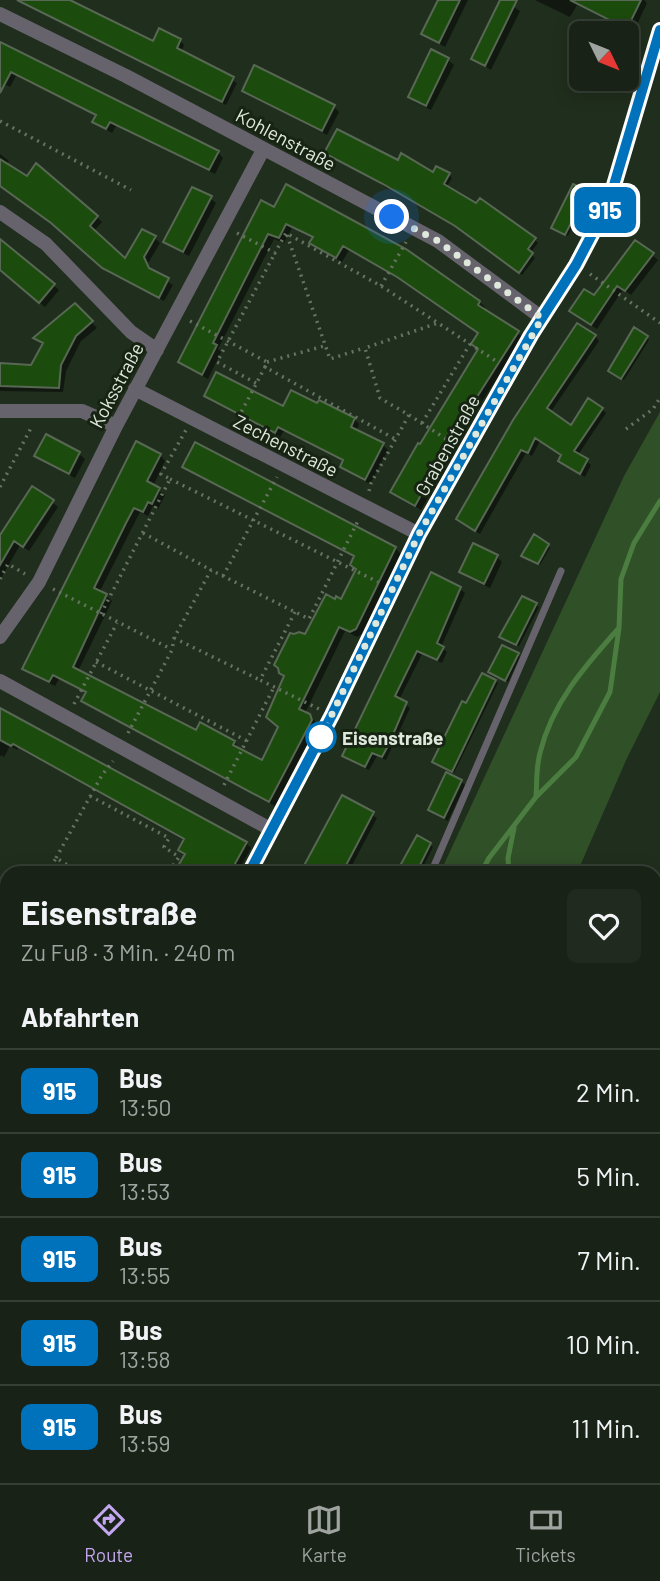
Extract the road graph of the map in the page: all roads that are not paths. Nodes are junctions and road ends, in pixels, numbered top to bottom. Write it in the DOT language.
graph roads {
  1 [pos="0,14"];
  2 [pos="660,30"];
  3 [pos="263,150"];
  4 [pos="0,212"];
  5 [pos="542,318"];
  6 [pos="157,350"];
  7 [pos="135,389"];
  8 [pos="0,411"];
  9 [pos="116,426"];
  10 [pos="419,534"];
  11 [pos="561,570"];
  12 [pos="0,637"];
  13 [pos="0,681"];
  14 [pos="272,830"];
  15 [pos="252,866"];
  16 [pos="434,866"];
  1 -- 3 [label="street, Kohlenstraße"];
  2 -- 5 [label="street, Grabenstraße"];
  3 -- 5 [label="street, Kohlenstraße"];
  3 -- 6 [label="street, Koksstraße"];
  4 -- 6 [label="street"];
  5 -- 10 [label="street, Grabenstraße"];
  6 -- 7 [label="street, Koksstraße"];
  7 -- 9 [label="street, Koksstraße"];
  7 -- 10 [label="street, Zechenstraße"];
  8 -- 9 [label="street"];
  9 -- 12 [label="street, Koksstraße"];
  10 -- 14 [label="street, Grabenstraße"];
  11 -- 16 [label="lane"];
  13 -- 14 [label="street"];
  14 -- 15 [label="street, Grabenstraße"];
}
